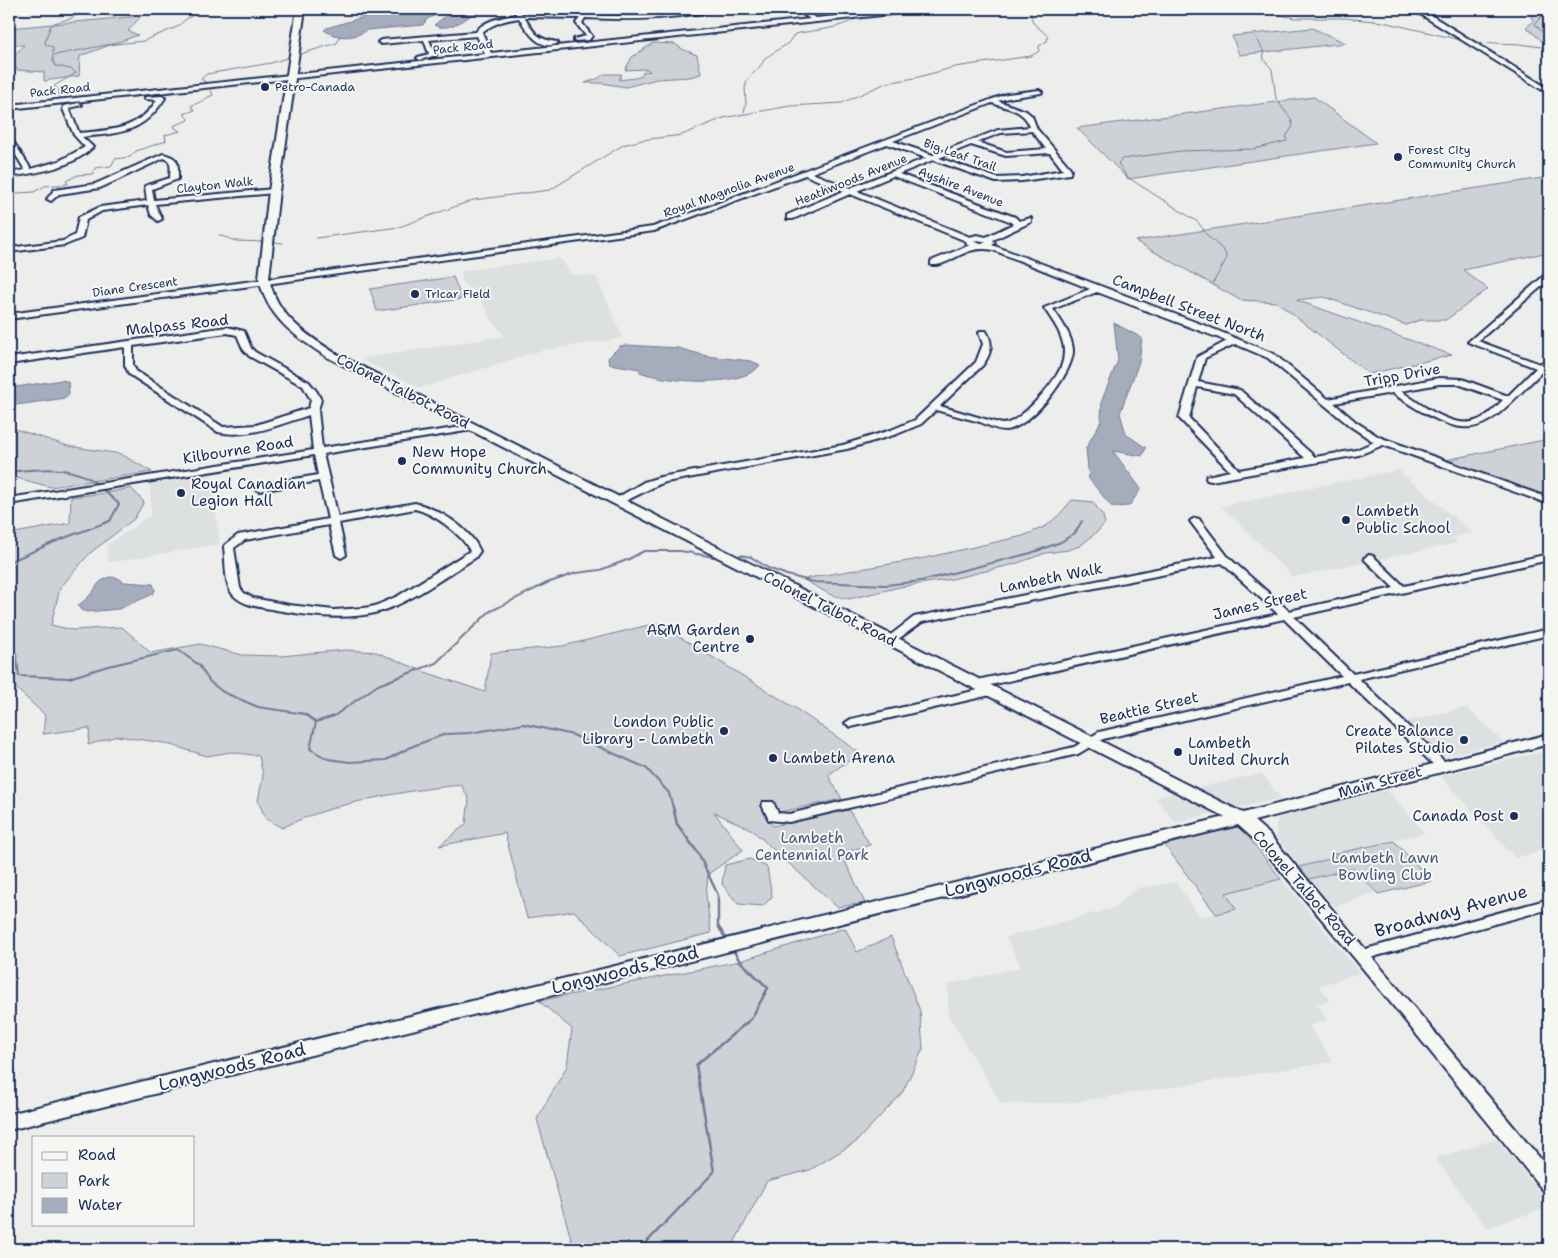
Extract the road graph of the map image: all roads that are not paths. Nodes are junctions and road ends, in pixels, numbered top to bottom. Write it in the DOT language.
graph roads {
  1 [pos="301,9"];
  2 [pos="518,9"];
  3 [pos="585,9"];
  4 [pos="713,9"];
  5 [pos="798,9"];
  6 [pos="854,9"];
  7 [pos="870,9"];
  8 [pos="919,9"];
  9 [pos="1416,9"];
  10 [pos="684,14"];
  11 [pos="521,16"];
  12 [pos="582,18"];
  13 [pos="638,18"];
  14 [pos="690,19"];
  15 [pos="755,20"];
  16 [pos="815,20"];
  17 [pos="699,26"];
  18 [pos="641,28"];
  19 [pos="479,34"];
  20 [pos="426,39"];
  21 [pos="381,42"];
  22 [pos="489,55"];
  23 [pos="358,62"];
  24 [pos="291,77"];
  25 [pos="1040,92"];
  26 [pos="1549,92"];
  27 [pos="992,101"];
  28 [pos="9,107"];
  29 [pos="1034,129"];
  30 [pos="77,135"];
  31 [pos="9,139"];
  32 [pos="888,142"];
  33 [pos="972,143"];
  34 [pos="1052,151"];
  35 [pos="934,158"];
  36 [pos="29,171"];
  37 [pos="806,174"];
  38 [pos="893,174"];
  39 [pos="9,175"];
  40 [pos="274,191"];
  41 [pos="850,191"];
  42 [pos="52,200"];
  43 [pos="152,203"];
  44 [pos="790,217"];
  45 [pos="158,219"];
  46 [pos="980,242"];
  47 [pos="9,250"];
  48 [pos="934,263"];
  49 [pos="1549,276"];
  50 [pos="264,282"];
  51 [pos="1097,289"];
  52 [pos="9,316"];
  53 [pos="983,333"];
  54 [pos="1234,341"];
  55 [pos="129,344"];
  56 [pos="1549,360"];
  57 [pos="9,361"];
  58 [pos="1541,367"];
  59 [pos="1193,384"];
  60 [pos="1394,390"];
  61 [pos="1508,398"];
  62 [pos="1327,402"];
  63 [pos="933,407"];
  64 [pos="313,410"];
  65 [pos="472,427"];
  66 [pos="1383,442"];
  67 [pos="319,452"];
  68 [pos="1313,460"];
  69 [pos="1237,473"];
  70 [pos="323,477"];
  71 [pos="1211,478"];
  72 [pos="259,488"];
  73 [pos="9,501"];
  74 [pos="618,501"];
  75 [pos="1549,501"];
  76 [pos="334,521"];
  77 [pos="1195,521"];
  78 [pos="341,555"];
  79 [pos="1549,557"];
  80 [pos="1369,558"];
  81 [pos="1224,559"];
  82 [pos="1401,588"];
  83 [pos="1286,615"];
  84 [pos="1549,632"];
  85 [pos="890,640"];
  86 [pos="1350,678"];
  87 [pos="984,688"];
  88 [pos="851,723"];
  89 [pos="1549,739"];
  90 [pos="1090,742"];
  91 [pos="1442,766"];
  92 [pos="768,805"];
  93 [pos="1241,819"];
  94 [pos="1549,904"];
  95 [pos="1362,955"];
  96 [pos="9,1122"];
  97 [pos="1549,1183"];
  1 -- 24 [label="main road, Colonel Talbot Road"];
  2 -- 11 [label="street"];
  3 -- 12 [label="street"];
  4 -- 10 [label="street"];
  5 -- 16 [label="street"];
  6 -- 7 [label="street"];
  8 -- 16 [label="street, Pack Road"];
  9 -- 26 [label="main road"];
  10 -- 13 [label="street"];
  10 -- 14 [label="street"];
  11 -- 12 [label="street"];
  11 -- 12 [label="street"];
  11 -- 19 [label="street"];
  12 -- 13 [label="street"];
  13 -- 18 [label="street"];
  15 -- 17 [label="street"];
  16 -- 22 [label="street, Pack Road"];
  19 -- 20 [label="street"];
  19 -- 22 [label="street"];
  20 -- 21 [label="street"];
  20 -- 23 [label="street"];
  22 -- 24 [label="street, Pack Road"];
  24 -- 28 [label="street, Pack Road"];
  24 -- 40 [label="main road, Colonel Talbot Road"];
  25 -- 27 [label="street, Royal Magnolia Avenue"];
  27 -- 29 [label="street, Big Leaf Trail"];
  27 -- 32 [label="street, Royal Magnolia Avenue"];
  29 -- 33 [label="street, Heathwoods Avenue"];
  29 -- 34 [label="street, Big Leaf Trail"];
  30 -- 30 [label="street"];
  30 -- 36 [label="street"];
  31 -- 36 [label="street"];
  32 -- 35 [label="street, Big Leaf Trail"];
  32 -- 37 [label="street, Royal Magnolia Avenue"];
  33 -- 34 [label="street"];
  33 -- 35 [label="street, Heathwoods Avenue"];
  34 -- 35 [label="street, Big Leaf Trail"];
  35 -- 38 [label="street, Heathwoods Avenue"];
  36 -- 39 [label="street"];
  37 -- 41 [label="street, Campbell Street North"];
  37 -- 50 [label="street, Royal Magnolia Avenue"];
  38 -- 41 [label="street, Heathwoods Avenue"];
  38 -- 46 [label="street, Ayshire Avenue"];
  40 -- 43 [label="street, Clayton Walk"];
  40 -- 50 [label="main road, Colonel Talbot Road"];
  41 -- 44 [label="street, Heathwoods Avenue"];
  41 -- 46 [label="street, Campbell Street North"];
  42 -- 43 [label="street"];
  43 -- 45 [label="street"];
  43 -- 47 [label="street, Clayton Walk"];
  46 -- 48 [label="street, Ayshire Avenue"];
  46 -- 51 [label="street, Campbell Street North"];
  49 -- 58 [label="street"];
  50 -- 52 [label="street, Diane Crescent"];
  50 -- 65 [label="main road, Colonel Talbot Road"];
  51 -- 54 [label="street, Campbell Street North"];
  51 -- 63 [label="street"];
  53 -- 63 [label="street"];
  54 -- 59 [label="street"];
  54 -- 62 [label="street, Campbell Street North"];
  55 -- 57 [label="street, Malpass Road"];
  55 -- 64 [label="street, Malpass Road"];
  55 -- 64 [label="street"];
  56 -- 58 [label="street"];
  58 -- 61 [label="street"];
  59 -- 68 [label="street"];
  59 -- 69 [label="street"];
  60 -- 61 [label="street, Tripp Drive"];
  60 -- 61 [label="street"];
  60 -- 62 [label="street, Tripp Drive"];
  62 -- 66 [label="street, Campbell Street North"];
  63 -- 74 [label="street"];
  64 -- 67 [label="street, Malpass Road"];
  65 -- 67 [label="street, Kilbourne Road"];
  65 -- 74 [label="main road, Colonel Talbot Road"];
  66 -- 68 [label="street"];
  66 -- 75 [label="street, Campbell Street North"];
  67 -- 70 [label="street, Malpass Road"];
  67 -- 73 [label="street, Kilbourne Road"];
  68 -- 69 [label="street"];
  69 -- 71 [label="street"];
  70 -- 72 [label="street"];
  70 -- 76 [label="street, Malpass Road"];
  74 -- 85 [label="main road, Colonel Talbot Road"];
  76 -- 76 [label="street"];
  76 -- 78 [label="street, Malpass Road"];
  77 -- 81 [label="street"];
  79 -- 82 [label="street, James Street"];
  80 -- 82 [label="street"];
  81 -- 83 [label="street"];
  81 -- 85 [label="street, Lambeth Walk"];
  82 -- 83 [label="street, James Street"];
  83 -- 86 [label="street"];
  83 -- 87 [label="street, James Street"];
  84 -- 86 [label="street, Beattie Street"];
  85 -- 87 [label="main road, Colonel Talbot Road"];
  86 -- 90 [label="street, Beattie Street"];
  86 -- 91 [label="street"];
  87 -- 88 [label="street, James Street"];
  87 -- 90 [label="main road, Colonel Talbot Road"];
  89 -- 91 [label="main road, Main Street"];
  90 -- 92 [label="street, Beattie Street"];
  90 -- 93 [label="main road, Colonel Talbot Road"];
  91 -- 93 [label="main road, Main Street"];
  93 -- 95 [label="main road, Colonel Talbot Road"];
  93 -- 96 [label="main road, Longwoods Road"];
  94 -- 95 [label="street, Broadway Avenue"];
  95 -- 97 [label="main road, Colonel Talbot Road"];
}
